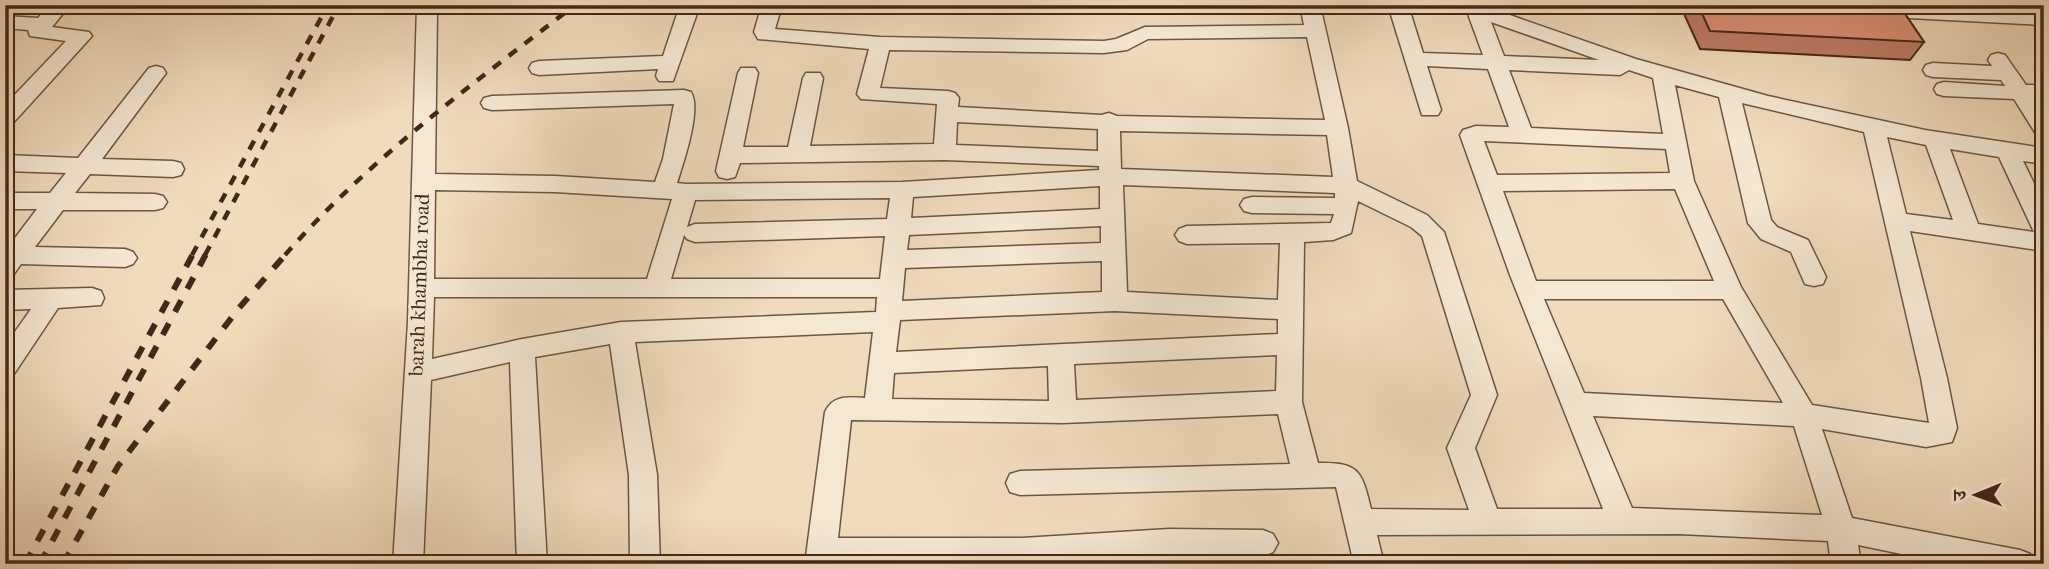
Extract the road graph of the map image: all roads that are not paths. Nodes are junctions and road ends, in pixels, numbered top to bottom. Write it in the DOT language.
graph roads {
  1 [pos="60,5"];
  2 [pos="690,5"];
  3 [pos="772,5"];
  4 [pos="1310,5"];
  5 [pos="1398,5"];
  6 [pos="427,6"];
  7 [pos="489,6"];
  8 [pos="1469,8"];
  9 [pos="1857,10"];
  10 [pos="2044,19"];
  11 [pos="5,22"];
  12 [pos="43,25"];
  13 [pos="1314,31"];
  14 [pos="880,43"];
  15 [pos="1414,59"];
  16 [pos="671,62"];
  17 [pos="1497,63"];
  18 [pos="538,68"];
  19 [pos="1656,71"];
  20 [pos="156,73"];
  21 [pos="748,73"];
  22 [pos="813,78"];
  23 [pos="2021,92"];
  24 [pos="2044,92"];
  25 [pos="1729,93"];
  26 [pos="658,97"];
  27 [pos="492,103"];
  28 [pos="9,109"];
  29 [pos="1430,110"];
  30 [pos="948,114"];
  31 [pos="1109,120"];
  32 [pos="1873,125"];
  33 [pos="1337,128"];
  34 [pos="2044,129"];
  35 [pos="1523,136"];
  36 [pos="1935,139"];
  37 [pos="988,142"];
  38 [pos="1675,142"];
  39 [pos="945,145"];
  40 [pos="2008,152"];
  41 [pos="730,155"];
  42 [pos="797,156"];
  43 [pos="2044,156"];
  44 [pos="5,163"];
  45 [pos="85,166"];
  46 [pos="1110,168"];
  47 [pos="173,169"];
  48 [pos="1683,181"];
  49 [pos="423,182"];
  50 [pos="1489,183"];
  51 [pos="902,190"];
  52 [pos="663,191"];
  53 [pos="686,192"];
  54 [pos="723,193"];
  55 [pos="1347,196"];
  56 [pos="58,200"];
  57 [pos="5,201"];
  58 [pos="155,202"];
  59 [pos="1252,205"];
  60 [pos="1113,216"];
  61 [pos="1897,221"];
  62 [pos="898,227"];
  63 [pos="2044,229"];
  64 [pos="1969,232"];
  65 [pos="695,233"];
  66 [pos="1292,234"];
  67 [pos="1187,235"];
  68 [pos="2044,242"];
  69 [pos="1113,252"];
  70 [pos="125,258"];
  71 [pos="9,260"];
  72 [pos="894,260"];
  73 [pos="1814,276"];
  74 [pos="657,286"];
  75 [pos="422,288"];
  76 [pos="1528,290"];
  77 [pos="1730,290"];
  78 [pos="92,298"];
  79 [pos="51,299"];
  80 [pos="5,300"];
  81 [pos="1115,302"];
  82 [pos="888,307"];
  83 [pos="1292,310"];
  84 [pos="621,332"];
  85 [pos="1291,344"];
  86 [pos="522,349"];
  87 [pos="1061,355"];
  88 [pos="882,363"];
  89 [pos="5,367"];
  90 [pos="417,373"];
  91 [pos="1289,402"];
  92 [pos="1574,404"];
  93 [pos="877,410"];
  94 [pos="1063,412"];
  95 [pos="1804,415"];
  96 [pos="1307,475"];
  97 [pos="1020,483"];
  98 [pos="1361,521"];
  99 [pos="1487,521"];
  100 [pos="1623,522"];
  101 [pos="1841,529"];
  102 [pos="1263,543"];
  103 [pos="1171,553"];
  104 [pos="821,557"];
  105 [pos="1022,557"];
  106 [pos="408,564"];
  107 [pos="532,564"];
  108 [pos="645,564"];
  109 [pos="1369,564"];
  110 [pos="1846,564"];
  111 [pos="2020,564"];
  1 -- 12 [label="street"];
  2 -- 16 [label="street"];
  3 -- 14 [label="street"];
  4 -- 13 [label="street"];
  5 -- 15 [label="street"];
  6 -- 7 [label="street"];
  6 -- 49 [label="street, barah khambha road"];
  8 -- 17 [label="street"];
  8 -- 19 [label="street"];
  9 -- 10 [label="street"];
  11 -- 12 [label="street"];
  12 -- 28 [label="street"];
  13 -- 14 [label="street"];
  13 -- 33 [label="street"];
  14 -- 30 [label="street"];
  15 -- 17 [label="street"];
  15 -- 29 [label="street"];
  16 -- 18 [label="street"];
  16 -- 26 [label="street"];
  17 -- 19 [label="street"];
  17 -- 35 [label="street"];
  19 -- 25 [label="street"];
  19 -- 38 [label="street"];
  20 -- 45 [label="street"];
  21 -- 41 [label="street"];
  22 -- 42 [label="street"];
  23 -- 23 [label="street"];
  23 -- 24 [label="street"];
  23 -- 34 [label="street"];
  25 -- 32 [label="street"];
  25 -- 73 [label="street"];
  26 -- 27 [label="street"];
  26 -- 52 [label="street"];
  30 -- 31 [label="street"];
  30 -- 39 [label="street"];
  31 -- 33 [label="street"];
  31 -- 46 [label="street"];
  32 -- 36 [label="street"];
  32 -- 61 [label="street"];
  33 -- 55 [label="street"];
  35 -- 38 [label="street"];
  35 -- 50 [label="street"];
  36 -- 40 [label="street"];
  36 -- 64 [label="street"];
  37 -- 39 [label="street"];
  38 -- 48 [label="street"];
  39 -- 42 [label="street"];
  39 -- 46 [label="street"];
  40 -- 43 [label="street"];
  40 -- 63 [label="street"];
  41 -- 42 [label="street"];
  41 -- 54 [label="street"];
  44 -- 45 [label="street"];
  45 -- 47 [label="street"];
  45 -- 56 [label="street"];
  46 -- 51 [label="street"];
  46 -- 55 [label="street"];
  46 -- 60 [label="street"];
  48 -- 50 [label="street"];
  48 -- 77 [label="street"];
  49 -- 52 [label="street"];
  49 -- 75 [label="street, barah khambha road"];
  50 -- 76 [label="street"];
  51 -- 54 [label="street"];
  51 -- 62 [label="street"];
  52 -- 53 [label="street"];
  53 -- 54 [label="street"];
  53 -- 74 [label="street"];
  55 -- 59 [label="street"];
  55 -- 66 [label="street"];
  55 -- 99 [label="street"];
  56 -- 57 [label="street"];
  56 -- 58 [label="street"];
  56 -- 71 [label="street"];
  60 -- 62 [label="street"];
  60 -- 69 [label="street"];
  61 -- 64 [label="street"];
  61 -- 95 [label="street"];
  62 -- 65 [label="street"];
  62 -- 72 [label="street"];
  64 -- 68 [label="street"];
  66 -- 67 [label="street"];
  66 -- 83 [label="street"];
  69 -- 72 [label="street"];
  69 -- 81 [label="street"];
  70 -- 71 [label="street"];
  72 -- 82 [label="street"];
  74 -- 75 [label="street"];
  74 -- 82 [label="street"];
  75 -- 90 [label="street, barah khambha road"];
  76 -- 77 [label="street"];
  76 -- 92 [label="street"];
  77 -- 95 [label="street"];
  78 -- 79 [label="street"];
  79 -- 80 [label="street"];
  79 -- 89 [label="street"];
  81 -- 82 [label="street"];
  81 -- 83 [label="street"];
  82 -- 84 [label="street"];
  82 -- 88 [label="street"];
  83 -- 85 [label="street"];
  84 -- 86 [label="street"];
  84 -- 108 [label="street"];
  85 -- 87 [label="street"];
  85 -- 91 [label="street"];
  86 -- 90 [label="street"];
  86 -- 107 [label="street"];
  87 -- 88 [label="street"];
  87 -- 94 [label="street"];
  88 -- 93 [label="street"];
  90 -- 106 [label="street, barah khambha road"];
  91 -- 94 [label="street"];
  91 -- 96 [label="street"];
  92 -- 95 [label="street"];
  92 -- 100 [label="street"];
  93 -- 94 [label="street"];
  93 -- 104 [label="street"];
  95 -- 101 [label="street"];
  96 -- 97 [label="street"];
  96 -- 98 [label="street"];
  98 -- 99 [label="street"];
  98 -- 109 [label="street"];
  99 -- 100 [label="street"];
  100 -- 101 [label="street"];
  101 -- 110 [label="street"];
  101 -- 111 [label="street"];
  102 -- 103 [label="street"];
  103 -- 105 [label="street"];
  104 -- 105 [label="street"];
}
